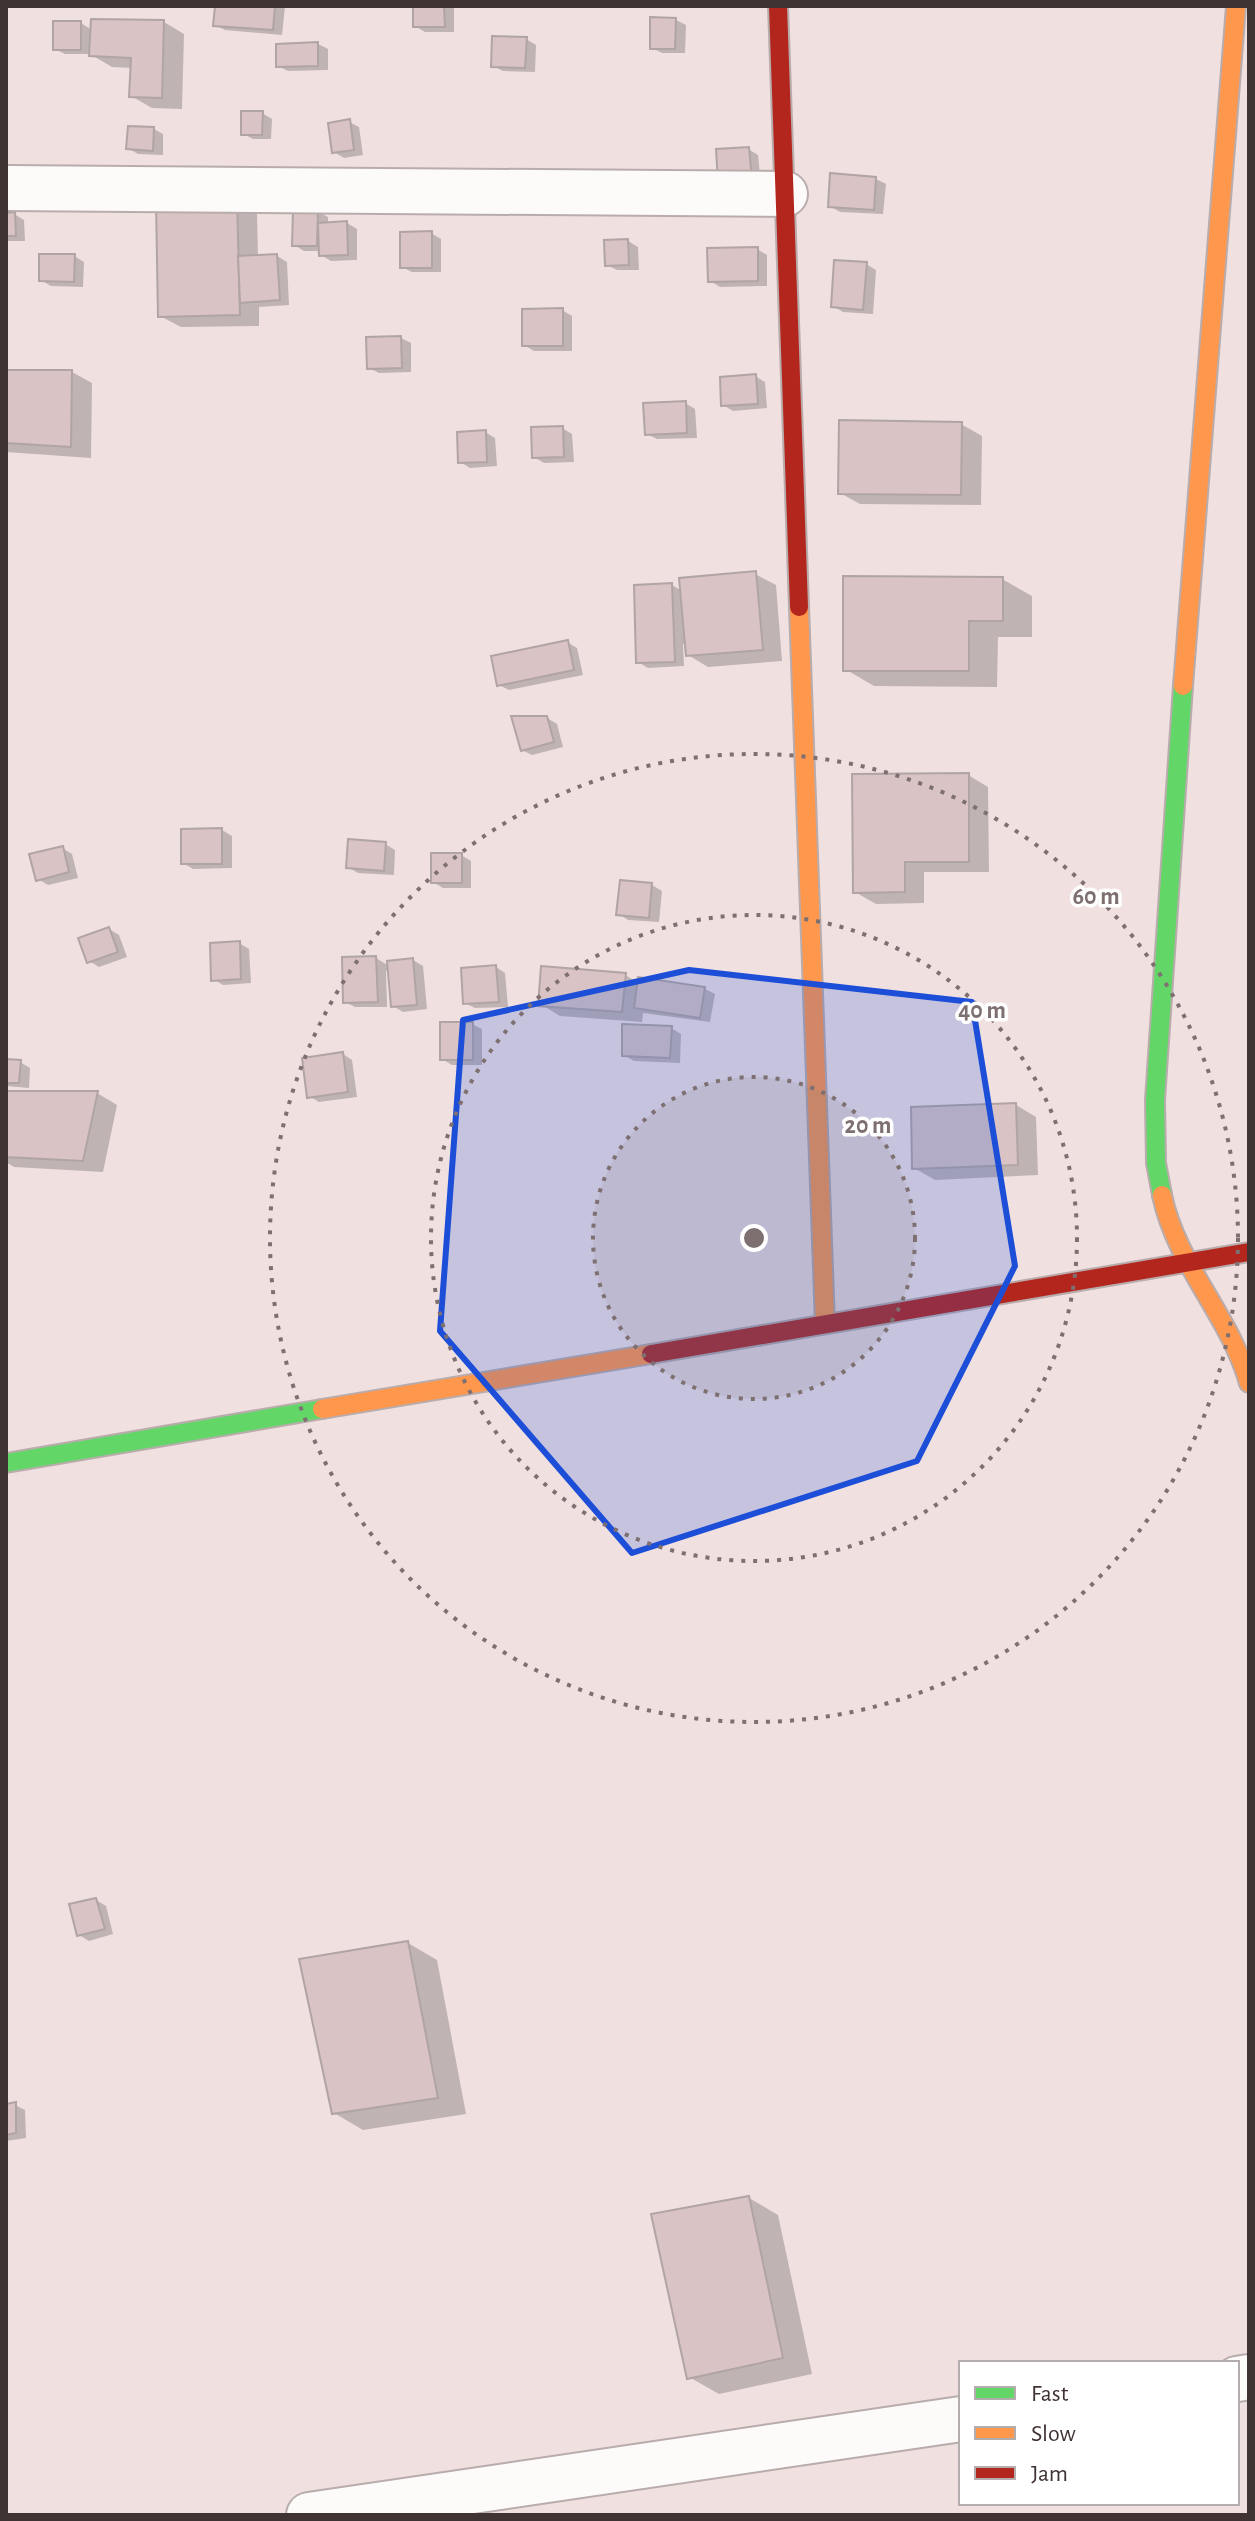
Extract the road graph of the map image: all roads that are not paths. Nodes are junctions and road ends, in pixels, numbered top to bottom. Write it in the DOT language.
graph roads {
  1 [pos="778,6"];
  2 [pos="1236,6"];
  3 [pos="6,188"];
  4 [pos="785,194"];
  5 [pos="1249,1252"];
  6 [pos="1187,1263"];
  7 [pos="825,1324"];
  8 [pos="1249,1383"];
  9 [pos="6,1463"];
  10 [pos="959,2419"];
  11 [pos="309,2515"];
  1 -- 4 [label="street"];
  2 -- 6 [label="street"];
  3 -- 4 [label="street"];
  4 -- 7 [label="street"];
  5 -- 6 [label="street"];
  6 -- 7 [label="street"];
  6 -- 8 [label="street"];
  7 -- 9 [label="street"];
  10 -- 11 [label="street"];
}
